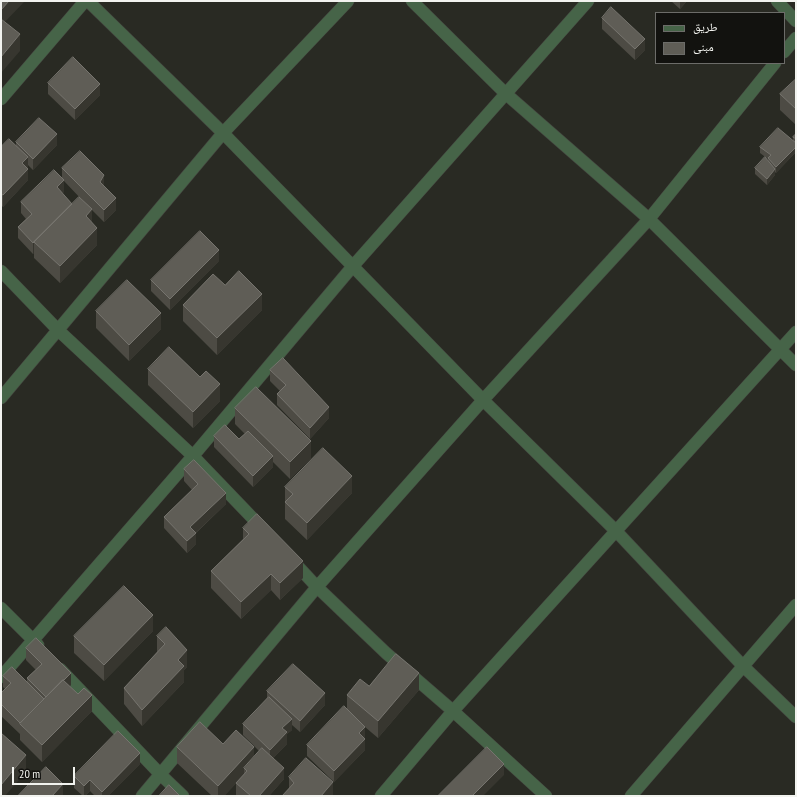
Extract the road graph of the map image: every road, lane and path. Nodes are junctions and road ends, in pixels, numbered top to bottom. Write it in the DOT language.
graph roads {
  1 [pos="86,1"];
  2 [pos="348,1"];
  3 [pos="412,1"];
  4 [pos="588,1"];
  5 [pos="777,1"];
  6 [pos="796,21"];
  7 [pos="796,38"];
  8 [pos="785,51"];
  9 [pos="774,64"];
  10 [pos="506,92"];
  11 [pos="1,99"];
  12 [pos="223,133"];
  13 [pos="649,218"];
  14 [pos="353,266"];
  15 [pos="1,271"];
  16 [pos="58,330"];
  17 [pos="796,332"];
  18 [pos="780,350"];
  19 [pos="796,365"];
  20 [pos="1,398"];
  21 [pos="483,400"];
  22 [pos="193,456"];
  23 [pos="616,531"];
  24 [pos="269,536"];
  25 [pos="285,553"];
  26 [pos="317,587"];
  27 [pos="796,605"];
  28 [pos="1,608"];
  29 [pos="33,640"];
  30 [pos="44,651"];
  31 [pos="54,662"];
  32 [pos="743,666"];
  33 [pos="1,677"];
  34 [pos="453,711"];
  35 [pos="796,717"];
  36 [pos="161,775"];
  37 [pos="142,796"];
  38 [pos="183,796"];
  39 [pos="381,796"];
  40 [pos="546,796"];
  41 [pos="631,796"];
  1 -- 11 [label="street"];
  1 -- 12 [label="street"];
  2 -- 12 [label="street"];
  3 -- 10 [label="street"];
  4 -- 10 [label="street"];
  5 -- 6 [label="street"];
  7 -- 8 [label="street"];
  9 -- 13 [label="street"];
  10 -- 13 [label="street"];
  10 -- 14 [label="street"];
  12 -- 14 [label="street"];
  12 -- 16 [label="street"];
  13 -- 18 [label="street"];
  13 -- 21 [label="street"];
  14 -- 21 [label="street"];
  14 -- 22 [label="street"];
  15 -- 16 [label="street"];
  16 -- 20 [label="street"];
  16 -- 22 [label="street"];
  17 -- 18 [label="street"];
  18 -- 19 [label="street"];
  18 -- 23 [label="street"];
  21 -- 23 [label="street"];
  21 -- 26 [label="street"];
  22 -- 24 [label="street"];
  22 -- 29 [label="street"];
  23 -- 32 [label="street"];
  23 -- 34 [label="street"];
  25 -- 26 [label="street"];
  26 -- 34 [label="street"];
  26 -- 36 [label="street"];
  27 -- 32 [label="street"];
  28 -- 29 [label="street"];
  29 -- 30 [label="street"];
  29 -- 33 [label="street"];
  31 -- 36 [label="street"];
  32 -- 35 [label="street"];
  32 -- 41 [label="street"];
  34 -- 39 [label="street"];
  34 -- 40 [label="street"];
  36 -- 37 [label="street"];
  36 -- 38 [label="street"];
}
